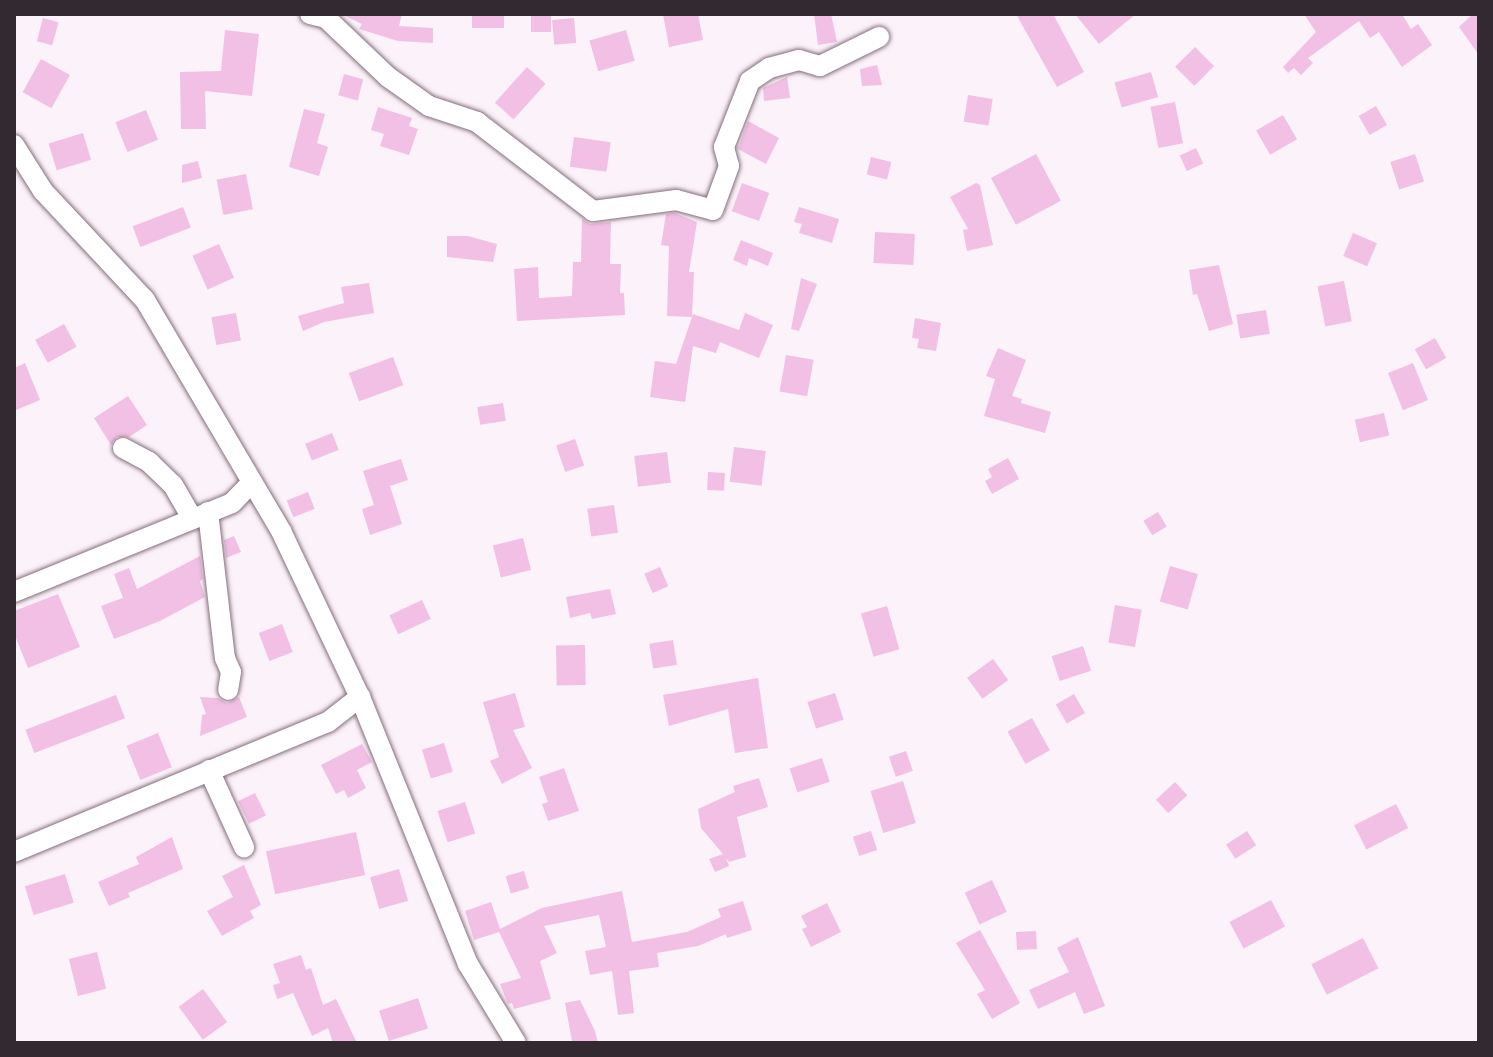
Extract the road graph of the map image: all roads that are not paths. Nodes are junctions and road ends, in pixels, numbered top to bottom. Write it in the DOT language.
graph roads {
  1 [pos="310,14"];
  2 [pos="879,37"];
  3 [pos="14,145"];
  4 [pos="123,448"];
  5 [pos="252,482"];
  6 [pos="201,516"];
  7 [pos="14,592"];
  8 [pos="228,690"];
  9 [pos="360,697"];
  10 [pos="209,770"];
  11 [pos="244,847"];
  12 [pos="14,852"];
  13 [pos="516,1043"];
  1 -- 2 [label="street"];
  3 -- 5 [label="street"];
  4 -- 6 [label="street"];
  5 -- 6 [label="street"];
  5 -- 9 [label="street"];
  6 -- 7 [label="street"];
  6 -- 8 [label="street"];
  9 -- 10 [label="street"];
  9 -- 13 [label="street"];
  10 -- 11 [label="street"];
  10 -- 12 [label="street"];
}
